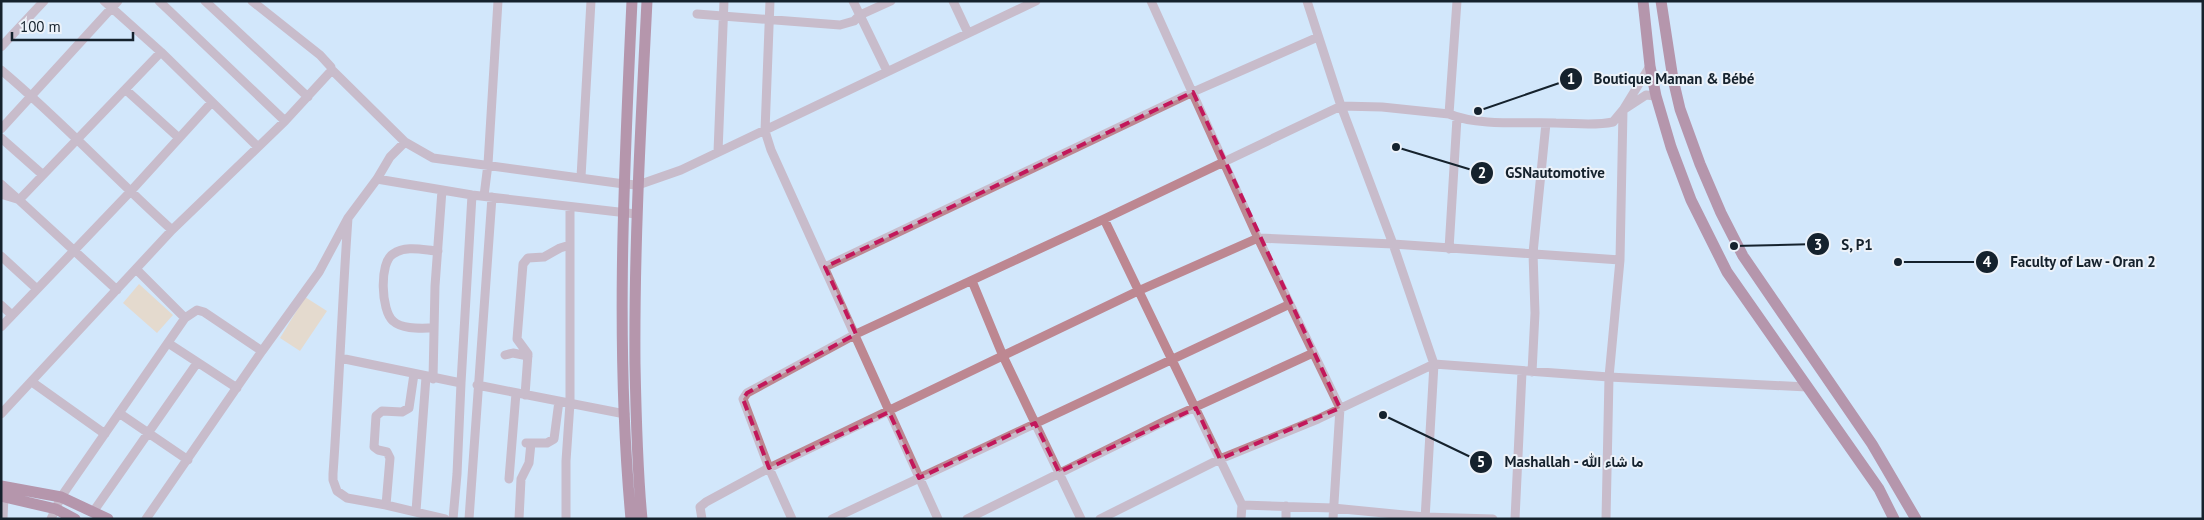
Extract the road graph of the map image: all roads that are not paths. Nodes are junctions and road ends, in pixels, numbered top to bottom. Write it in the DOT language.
graph roads {
  1 [pos="44,1"];
  2 [pos="104,1"];
  3 [pos="159,1"];
  4 [pos="205,1"];
  5 [pos="252,1"];
  6 [pos="498,1"];
  7 [pos="591,1"];
  8 [pos="632,1"];
  9 [pos="647,1"];
  10 [pos="724,1"];
  11 [pos="770,1"];
  12 [pos="853,1"];
  13 [pos="891,1"];
  14 [pos="953,1"];
  15 [pos="1036,1"];
  16 [pos="1151,1"];
  17 [pos="1307,1"];
  18 [pos="1457,1"];
  19 [pos="1643,1"];
  20 [pos="1661,1"];
  21 [pos="114,5"];
  22 [pos="696,14"];
  23 [pos="860,15"];
  24 [pos="723,17"];
  25 [pos="769,20"];
  26 [pos="968,33"];
  27 [pos="1318,37"];
  28 [pos="1,47"];
  29 [pos="161,52"];
  30 [pos="1650,66"];
  31 [pos="331,69"];
  32 [pos="1,70"];
  33 [pos="887,71"];
  34 [pos="126,90"];
  35 [pos="1193,92"];
  36 [pos="33,96"];
  37 [pos="1656,96"];
  38 [pos="308,97"];
  39 [pos="212,102"];
  40 [pos="1341,106"];
  41 [pos="1623,110"];
  42 [pos="1453,116"];
  43 [pos="285,122"];
  44 [pos="1546,123"];
  45 [pos="1,129"];
  46 [pos="765,130"];
  47 [pos="77,137"];
  48 [pos="1,138"];
  49 [pos="179,138"];
  50 [pos="404,142"];
  51 [pos="258,148"];
  52 [pos="718,152"];
  53 [pos="1224,161"];
  54 [pos="488,164"];
  55 [pos="43,175"];
  56 [pos="581,177"];
  57 [pos="377,178"];
  58 [pos="1,184"];
  59 [pos="624,184"];
  60 [pos="638,185"];
  61 [pos="442,190"];
  62 [pos="130,192"];
  63 [pos="1,194"];
  64 [pos="472,195"];
  65 [pos="488,197"];
  66 [pos="19,200"];
  67 [pos="570,207"];
  68 [pos="623,213"];
  69 [pos="636,214"];
  70 [pos="348,218"];
  71 [pos="1104,219"];
  72 [pos="172,230"];
  73 [pos="1258,238"];
  74 [pos="1393,244"];
  75 [pos="570,245"];
  76 [pos="1449,250"];
  77 [pos="74,251"];
  78 [pos="438,251"];
  79 [pos="1533,253"];
  80 [pos="1,256"];
  81 [pos="1620,260"];
  82 [pos="825,266"];
  83 [pos="137,270"];
  84 [pos="972,281"];
  85 [pos="37,289"];
  86 [pos="117,290"];
  87 [pos="1138,291"];
  88 [pos="1290,304"];
  89 [pos="1,305"];
  90 [pos="12,315"];
  91 [pos="185,318"];
  92 [pos="1,327"];
  93 [pos="434,328"];
  94 [pos="856,334"];
  95 [pos="168,343"];
  96 [pos="262,351"];
  97 [pos="1313,354"];
  98 [pos="505,355"];
  99 [pos="528,356"];
  100 [pos="1003,356"];
  101 [pos="340,358"];
  102 [pos="1170,360"];
  103 [pos="197,363"];
  104 [pos="1434,364"];
  105 [pos="1527,372"];
  106 [pos="414,374"];
  107 [pos="1609,377"];
  108 [pos="429,378"];
  109 [pos="32,382"];
  110 [pos="461,383"];
  111 [pos="477,385"];
  112 [pos="1806,387"];
  113 [pos="237,388"];
  114 [pos="521,394"];
  115 [pos="559,401"];
  116 [pos="570,402"];
  117 [pos="1196,408"];
  118 [pos="1340,408"];
  119 [pos="889,412"];
  120 [pos="1,414"];
  121 [pos="119,414"];
  122 [pos="624,414"];
  123 [pos="1035,423"];
  124 [pos="104,434"];
  125 [pos="149,434"];
  126 [pos="1220,459"];
  127 [pos="188,460"];
  128 [pos="769,468"];
  129 [pos="1059,472"];
  130 [pos="919,478"];
  131 [pos="508,479"];
  132 [pos="2,493"];
  133 [pos="61,497"];
  134 [pos="386,505"];
  135 [pos="1242,505"];
  136 [pos="1286,506"];
  137 [pos="1333,508"];
  138 [pos="416,511"];
  139 [pos="93,512"];
  140 [pos="53,514"];
  141 [pos="1425,518"];
  142 [pos="3,519"];
  143 [pos="75,519"];
  144 [pos="108,519"];
  145 [pos="146,519"];
  146 [pos="445,519"];
  147 [pos="453,519"];
  148 [pos="469,519"];
  149 [pos="519,519"];
  150 [pos="566,519"];
  151 [pos="631,519"];
  152 [pos="642,519"];
  153 [pos="702,519"];
  154 [pos="792,519"];
  155 [pos="832,519"];
  156 [pos="938,519"];
  157 [pos="967,519"];
  158 [pos="1081,519"];
  159 [pos="1100,519"];
  160 [pos="1241,519"];
  161 [pos="1286,519"];
  162 [pos="1332,519"];
  163 [pos="1493,519"];
  164 [pos="1515,519"];
  165 [pos="1606,519"];
  166 [pos="1894,519"];
  167 [pos="1916,519"];
  1 -- 28 [label="street"];
  2 -- 21 [label="street"];
  3 -- 43 [label="street"];
  4 -- 38 [label="street"];
  5 -- 31 [label="street"];
  6 -- 54 [label="street"];
  7 -- 56 [label="street"];
  8 -- 59 [label="main road"];
  9 -- 60 [label="main road"];
  10 -- 24 [label="street"];
  11 -- 25 [label="street"];
  12 -- 23 [label="street"];
  13 -- 23 [label="street"];
  14 -- 26 [label="street"];
  15 -- 26 [label="street"];
  16 -- 35 [label="street"];
  17 -- 27 [label="street"];
  18 -- 42 [label="street"];
  19 -- 30 [label="main road"];
  20 -- 167 [label="main road"];
  21 -- 29 [label="street"];
  21 -- 36 [label="street"];
  22 -- 24 [label="street"];
  23 -- 25 [label="street"];
  23 -- 33 [label="street"];
  24 -- 25 [label="street"];
  24 -- 52 [label="street"];
  25 -- 46 [label="street"];
  26 -- 33 [label="street"];
  27 -- 35 [label="street"];
  27 -- 40 [label="street"];
  29 -- 34 [label="street"];
  29 -- 39 [label="street"];
  30 -- 37 [label="main road"];
  30 -- 41 [label="street"];
  31 -- 38 [label="street"];
  31 -- 50 [label="street"];
  32 -- 36 [label="street"];
  33 -- 46 [label="street"];
  34 -- 47 [label="street"];
  34 -- 49 [label="street"];
  35 -- 53 [label="street"];
  35 -- 82 [label="street"];
  36 -- 45 [label="street"];
  36 -- 47 [label="street"];
  37 -- 41 [label="street"];
  37 -- 112 [label="main road"];
  38 -- 43 [label="street"];
  39 -- 49 [label="street"];
  39 -- 51 [label="street"];
  40 -- 42 [label="street"];
  40 -- 53 [label="street"];
  40 -- 74 [label="street"];
  41 -- 44 [label="street"];
  41 -- 81 [label="street"];
  42 -- 44 [label="street"];
  42 -- 76 [label="street"];
  43 -- 51 [label="street"];
  44 -- 79 [label="street"];
  46 -- 52 [label="street"];
  46 -- 82 [label="street"];
  47 -- 55 [label="street"];
  47 -- 62 [label="street"];
  48 -- 55 [label="street"];
  49 -- 62 [label="street"];
  50 -- 54 [label="street"];
  50 -- 57 [label="street"];
  51 -- 72 [label="street"];
  52 -- 60 [label="street"];
  53 -- 71 [label="street"];
  53 -- 73 [label="street"];
  54 -- 56 [label="street"];
  54 -- 65 [label="street"];
  55 -- 66 [label="street"];
  56 -- 59 [label="street"];
  57 -- 61 [label="street"];
  57 -- 70 [label="street"];
  58 -- 66 [label="street"];
  59 -- 60 [label="street"];
  59 -- 68 [label="main road"];
  60 -- 69 [label="main road"];
  61 -- 64 [label="street"];
  61 -- 78 [label="street"];
  62 -- 72 [label="street"];
  62 -- 77 [label="street"];
  63 -- 66 [label="street"];
  64 -- 65 [label="street"];
  64 -- 110 [label="street"];
  65 -- 67 [label="street"];
  65 -- 111 [label="street"];
  66 -- 77 [label="street"];
  67 -- 68 [label="street"];
  67 -- 75 [label="street"];
  68 -- 69 [label="street"];
  68 -- 122 [label="main road"];
  69 -- 152 [label="main road"];
  70 -- 96 [label="street"];
  70 -- 101 [label="street"];
  71 -- 84 [label="street"];
  71 -- 87 [label="street"];
  72 -- 83 [label="street"];
  73 -- 74 [label="street"];
  73 -- 87 [label="street"];
  73 -- 88 [label="street"];
  74 -- 76 [label="street"];
  74 -- 104 [label="street"];
  75 -- 99 [label="street"];
  75 -- 116 [label="street"];
  76 -- 79 [label="street"];
  77 -- 85 [label="street"];
  77 -- 86 [label="street"];
  78 -- 93 [label="street"];
  78 -- 93 [label="street"];
  79 -- 81 [label="street"];
  79 -- 105 [label="street"];
  80 -- 85 [label="street"];
  81 -- 107 [label="street"];
  82 -- 94 [label="street"];
  83 -- 86 [label="street"];
  83 -- 91 [label="street"];
  84 -- 94 [label="street"];
  84 -- 100 [label="street"];
  85 -- 90 [label="street"];
  86 -- 109 [label="street"];
  87 -- 100 [label="street"];
  87 -- 102 [label="street"];
  88 -- 97 [label="street"];
  88 -- 102 [label="street"];
  89 -- 90 [label="street"];
  90 -- 92 [label="street"];
  91 -- 95 [label="street"];
  91 -- 96 [label="street"];
  93 -- 108 [label="street"];
  94 -- 119 [label="street"];
  94 -- 128 [label="street"];
  95 -- 103 [label="street"];
  95 -- 121 [label="street"];
  96 -- 113 [label="street"];
  97 -- 117 [label="street"];
  97 -- 118 [label="street"];
  98 -- 99 [label="street"];
  99 -- 114 [label="street"];
  100 -- 119 [label="street"];
  100 -- 123 [label="street"];
  101 -- 106 [label="street"];
  101 -- 134 [label="street"];
  102 -- 117 [label="street"];
  102 -- 123 [label="street"];
  103 -- 113 [label="street"];
  103 -- 125 [label="street"];
  104 -- 105 [label="street"];
  104 -- 118 [label="street"];
  104 -- 141 [label="street"];
  105 -- 107 [label="street"];
  105 -- 164 [label="street"];
  106 -- 108 [label="street"];
  106 -- 134 [label="street"];
  107 -- 112 [label="street"];
  107 -- 165 [label="street"];
  108 -- 110 [label="street"];
  108 -- 138 [label="street"];
  109 -- 120 [label="street"];
  109 -- 124 [label="street"];
  110 -- 147 [label="street"];
  111 -- 114 [label="street"];
  111 -- 148 [label="street"];
  112 -- 166 [label="main road"];
  113 -- 127 [label="street"];
  114 -- 115 [label="street"];
  114 -- 131 [label="street"];
  115 -- 116 [label="street"];
  115 -- 149 [label="street"];
  116 -- 122 [label="street"];
  116 -- 150 [label="street"];
  117 -- 126 [label="street"];
  117 -- 129 [label="street"];
  118 -- 126 [label="street"];
  118 -- 137 [label="street"];
  119 -- 128 [label="street"];
  119 -- 130 [label="street"];
  121 -- 124 [label="street"];
  121 -- 125 [label="street"];
  122 -- 151 [label="main road"];
  123 -- 129 [label="street"];
  123 -- 130 [label="street"];
  124 -- 133 [label="street"];
  125 -- 127 [label="street"];
  125 -- 139 [label="street"];
  126 -- 135 [label="street"];
  126 -- 159 [label="street"];
  127 -- 145 [label="street"];
  128 -- 153 [label="street"];
  128 -- 154 [label="street"];
  129 -- 157 [label="street"];
  129 -- 158 [label="street"];
  130 -- 155 [label="street"];
  130 -- 156 [label="street"];
  132 -- 133 [label="main road"];
  132 -- 140 [label="main road"];
  132 -- 142 [label="street"];
  133 -- 139 [label="main road"];
  133 -- 140 [label="street"];
  134 -- 138 [label="street"];
  135 -- 136 [label="street"];
  135 -- 160 [label="street"];
  136 -- 137 [label="street"];
  136 -- 161 [label="street"];
  137 -- 141 [label="street"];
  137 -- 162 [label="street"];
  138 -- 146 [label="street"];
  139 -- 144 [label="main road"];
  140 -- 143 [label="main road"];
  141 -- 163 [label="street"];
}
